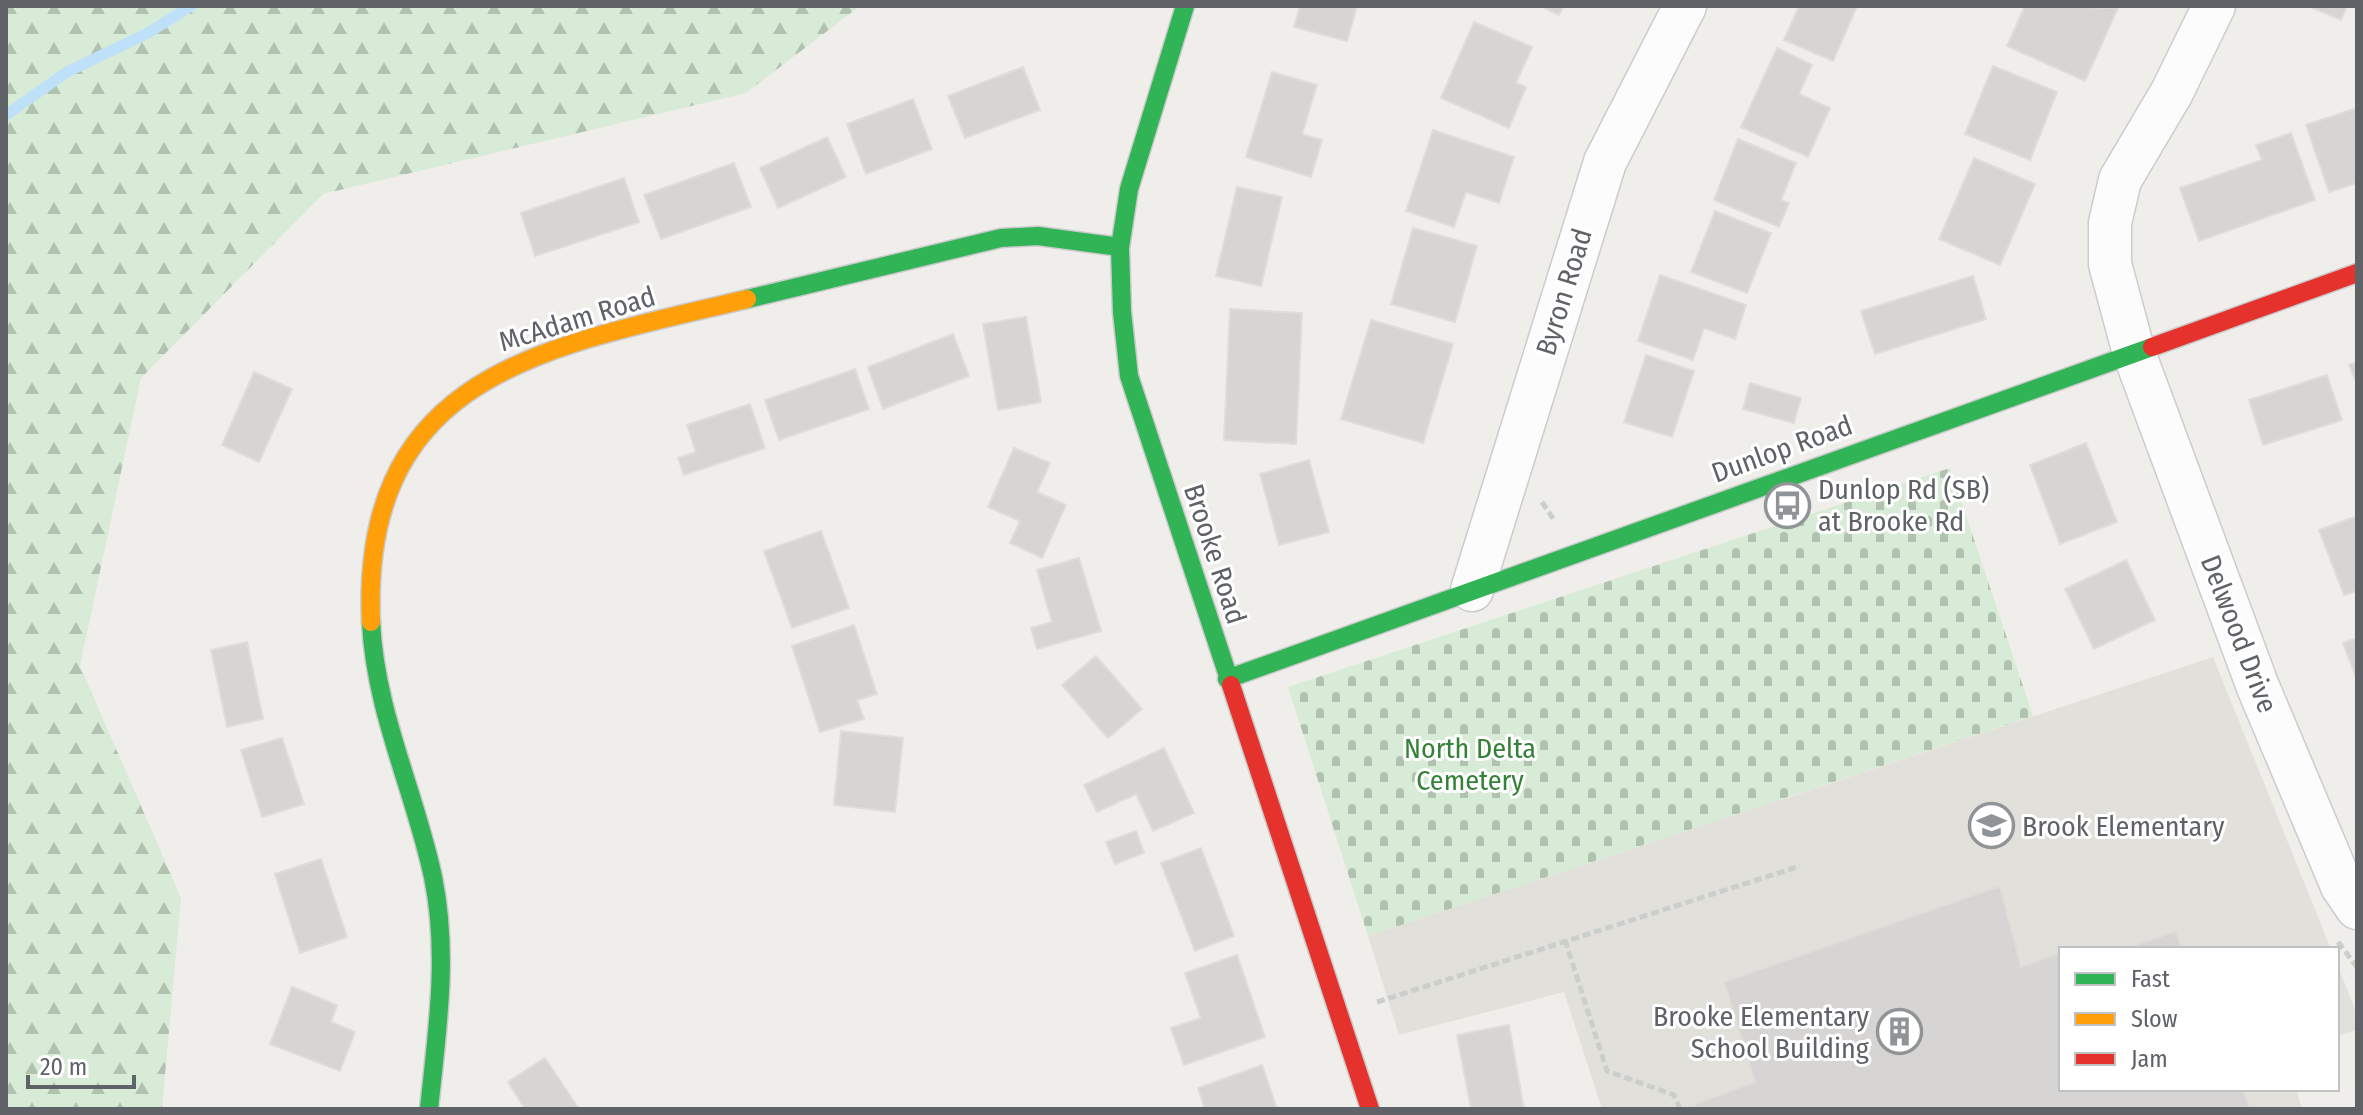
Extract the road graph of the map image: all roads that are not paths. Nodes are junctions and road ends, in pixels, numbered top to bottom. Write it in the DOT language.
graph roads {
  1 [pos="1185,6"];
  2 [pos="1685,6"];
  3 [pos="2214,6"];
  4 [pos="1120,247"];
  5 [pos="2357,273"];
  6 [pos="2134,353"];
  7 [pos="1472,590"];
  8 [pos="1227,679"];
  9 [pos="2357,908"];
  10 [pos="429,1109"];
  11 [pos="1370,1109"];
  1 -- 4 [label="street, Brooke Road"];
  2 -- 7 [label="street, Byron Road"];
  3 -- 6 [label="street, Delwood Drive"];
  4 -- 8 [label="street, Brooke Road"];
  4 -- 10 [label="street, McAdam Road"];
  5 -- 6 [label="street, Dunlop Road"];
  6 -- 7 [label="street, Dunlop Road"];
  6 -- 9 [label="street, Delwood Drive"];
  7 -- 8 [label="street, Dunlop Road"];
  8 -- 11 [label="street, Brooke Road"];
}
